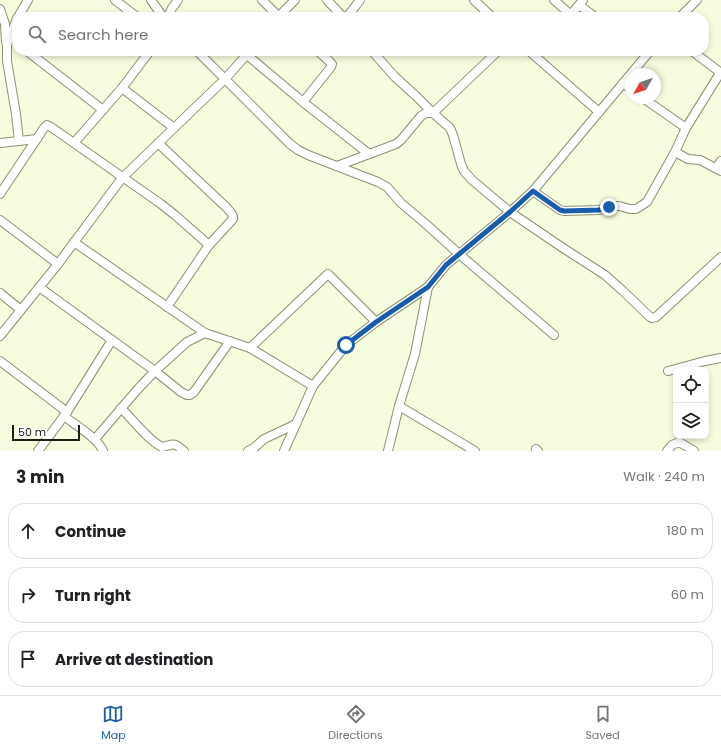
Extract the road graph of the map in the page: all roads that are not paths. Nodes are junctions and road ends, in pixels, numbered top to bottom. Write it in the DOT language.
graph roads {
  1 [pos="28,0"];
  2 [pos="115,0"];
  3 [pos="151,0"];
  4 [pos="178,0"];
  5 [pos="262,0"];
  6 [pos="295,0"];
  7 [pos="327,0"];
  8 [pos="360,0"];
  9 [pos="474,0"];
  10 [pos="554,0"];
  11 [pos="697,0"];
  12 [pos="581,3"];
  13 [pos="0,9"];
  14 [pos="21,12"];
  15 [pos="131,12"];
  16 [pos="159,12"];
  17 [pos="171,12"];
  18 [pos="274,12"];
  19 [pos="284,12"];
  20 [pos="338,12"];
  21 [pos="350,12"];
  22 [pos="487,12"];
  23 [pos="566,12"];
  24 [pos="573,12"];
  25 [pos="591,12"];
  26 [pos="685,12"];
  27 [pos="12,31"];
  28 [pos="8,41"];
  29 [pos="12,42"];
  30 [pos="33,56"];
  31 [pos="146,56"];
  32 [pos="202,56"];
  33 [pos="246,56"];
  34 [pos="252,56"];
  35 [pos="323,56"];
  36 [pos="376,56"];
  37 [pos="493,56"];
  38 [pos="537,56"];
  39 [pos="643,56"];
  40 [pos="698,56"];
  41 [pos="720,73"];
  42 [pos="225,78"];
  43 [pos="623,83"];
  44 [pos="122,88"];
  45 [pos="303,102"];
  46 [pos="652,104"];
  47 [pos="103,110"];
  48 [pos="599,112"];
  49 [pos="433,113"];
  50 [pos="174,128"];
  51 [pos="686,128"];
  52 [pos="37,139"];
  53 [pos="19,141"];
  54 [pos="0,143"];
  55 [pos="74,143"];
  56 [pos="158,143"];
  57 [pos="675,152"];
  58 [pos="369,154"];
  59 [pos="337,166"];
  60 [pos="719,167"];
  61 [pos="122,178"];
  62 [pos="533,191"];
  63 [pos="0,194"];
  64 [pos="510,212"];
  65 [pos="0,220"];
  66 [pos="74,242"];
  67 [pos="209,245"];
  68 [pos="459,254"];
  69 [pos="721,257"];
  70 [pos="58,264"];
  71 [pos="39,287"];
  72 [pos="428,287"];
  73 [pos="0,293"];
  74 [pos="167,307"];
  75 [pos="21,310"];
  76 [pos="376,322"];
  77 [pos="205,333"];
  78 [pos="554,335"];
  79 [pos="0,336"];
  80 [pos="112,340"];
  81 [pos="230,342"];
  82 [pos="250,348"];
  83 [pos="721,358"];
  84 [pos="0,361"];
  85 [pos="155,371"];
  86 [pos="668,371"];
  87 [pos="313,386"];
  88 [pos="399,406"];
  89 [pos="121,408"];
  90 [pos="65,414"];
  91 [pos="296,424"];
  92 [pos="95,439"];
  93 [pos="38,451"];
  94 [pos="103,451"];
  95 [pos="184,451"];
  96 [pos="248,451"];
  97 [pos="284,451"];
  98 [pos="388,451"];
  99 [pos="476,451"];
  100 [pos="667,451"];
  101 [pos="694,451"];
  1 -- 14 [label="street"];
  2 -- 15 [label="street"];
  3 -- 16 [label="street"];
  4 -- 17 [label="street"];
  5 -- 18 [label="street"];
  6 -- 19 [label="street"];
  7 -- 20 [label="street"];
  8 -- 21 [label="street"];
  9 -- 22 [label="street"];
  10 -- 23 [label="street"];
  11 -- 26 [label="street"];
  12 -- 24 [label="street"];
  12 -- 25 [label="street"];
  13 -- 28 [label="street"];
  27 -- 28 [label="street"];
  28 -- 29 [label="street"];
  28 -- 53 [label="street"];
  30 -- 47 [label="street"];
  31 -- 44 [label="street"];
  32 -- 42 [label="street"];
  33 -- 42 [label="street"];
  34 -- 45 [label="street"];
  35 -- 45 [label="street"];
  36 -- 49 [label="street"];
  37 -- 49 [label="street"];
  38 -- 48 [label="street"];
  39 -- 43 [label="street"];
  40 -- 41 [label="street"];
  41 -- 51 [label="street"];
  42 -- 50 [label="street"];
  42 -- 59 [label="street"];
  43 -- 48 [label="street"];
  44 -- 47 [label="street"];
  44 -- 50 [label="street"];
  45 -- 58 [label="street"];
  46 -- 51 [label="street"];
  47 -- 55 [label="street"];
  48 -- 62 [label="street"];
  49 -- 58 [label="street"];
  49 -- 64 [label="street"];
  50 -- 56 [label="street"];
  51 -- 57 [label="street"];
  52 -- 53 [label="street"];
  52 -- 55 [label="street"];
  52 -- 63 [label="street"];
  53 -- 54 [label="street"];
  55 -- 61 [label="street"];
  56 -- 61 [label="street"];
  56 -- 67 [label="street"];
  57 -- 60 [label="street"];
  57 -- 62 [label="street"];
  58 -- 59 [label="street"];
  59 -- 68 [label="street"];
  61 -- 66 [label="street"];
  61 -- 67 [label="street"];
  62 -- 64 [label="street"];
  64 -- 68 [label="street"];
  64 -- 69 [label="street"];
  65 -- 70 [label="street"];
  66 -- 70 [label="street"];
  66 -- 74 [label="street"];
  67 -- 74 [label="street"];
  68 -- 72 [label="street"];
  68 -- 78 [label="street"];
  70 -- 71 [label="street"];
  71 -- 75 [label="street"];
  71 -- 80 [label="street"];
  72 -- 76 [label="street"];
  72 -- 88 [label="street"];
  73 -- 75 [label="street"];
  74 -- 77 [label="street"];
  75 -- 79 [label="street"];
  76 -- 82 [label="street"];
  76 -- 87 [label="street"];
  77 -- 81 [label="street"];
  77 -- 85 [label="street"];
  80 -- 85 [label="street"];
  80 -- 90 [label="street"];
  81 -- 82 [label="street"];
  81 -- 85 [label="street"];
  82 -- 87 [label="street"];
  83 -- 86 [label="street"];
  84 -- 90 [label="street"];
  85 -- 89 [label="street"];
  87 -- 91 [label="street"];
  88 -- 98 [label="street"];
  88 -- 99 [label="street"];
  89 -- 92 [label="street"];
  89 -- 95 [label="street"];
  90 -- 92 [label="street"];
  90 -- 93 [label="street"];
  91 -- 96 [label="street"];
  91 -- 97 [label="street"];
  92 -- 94 [label="street"];
  100 -- 101 [label="street"];
}
